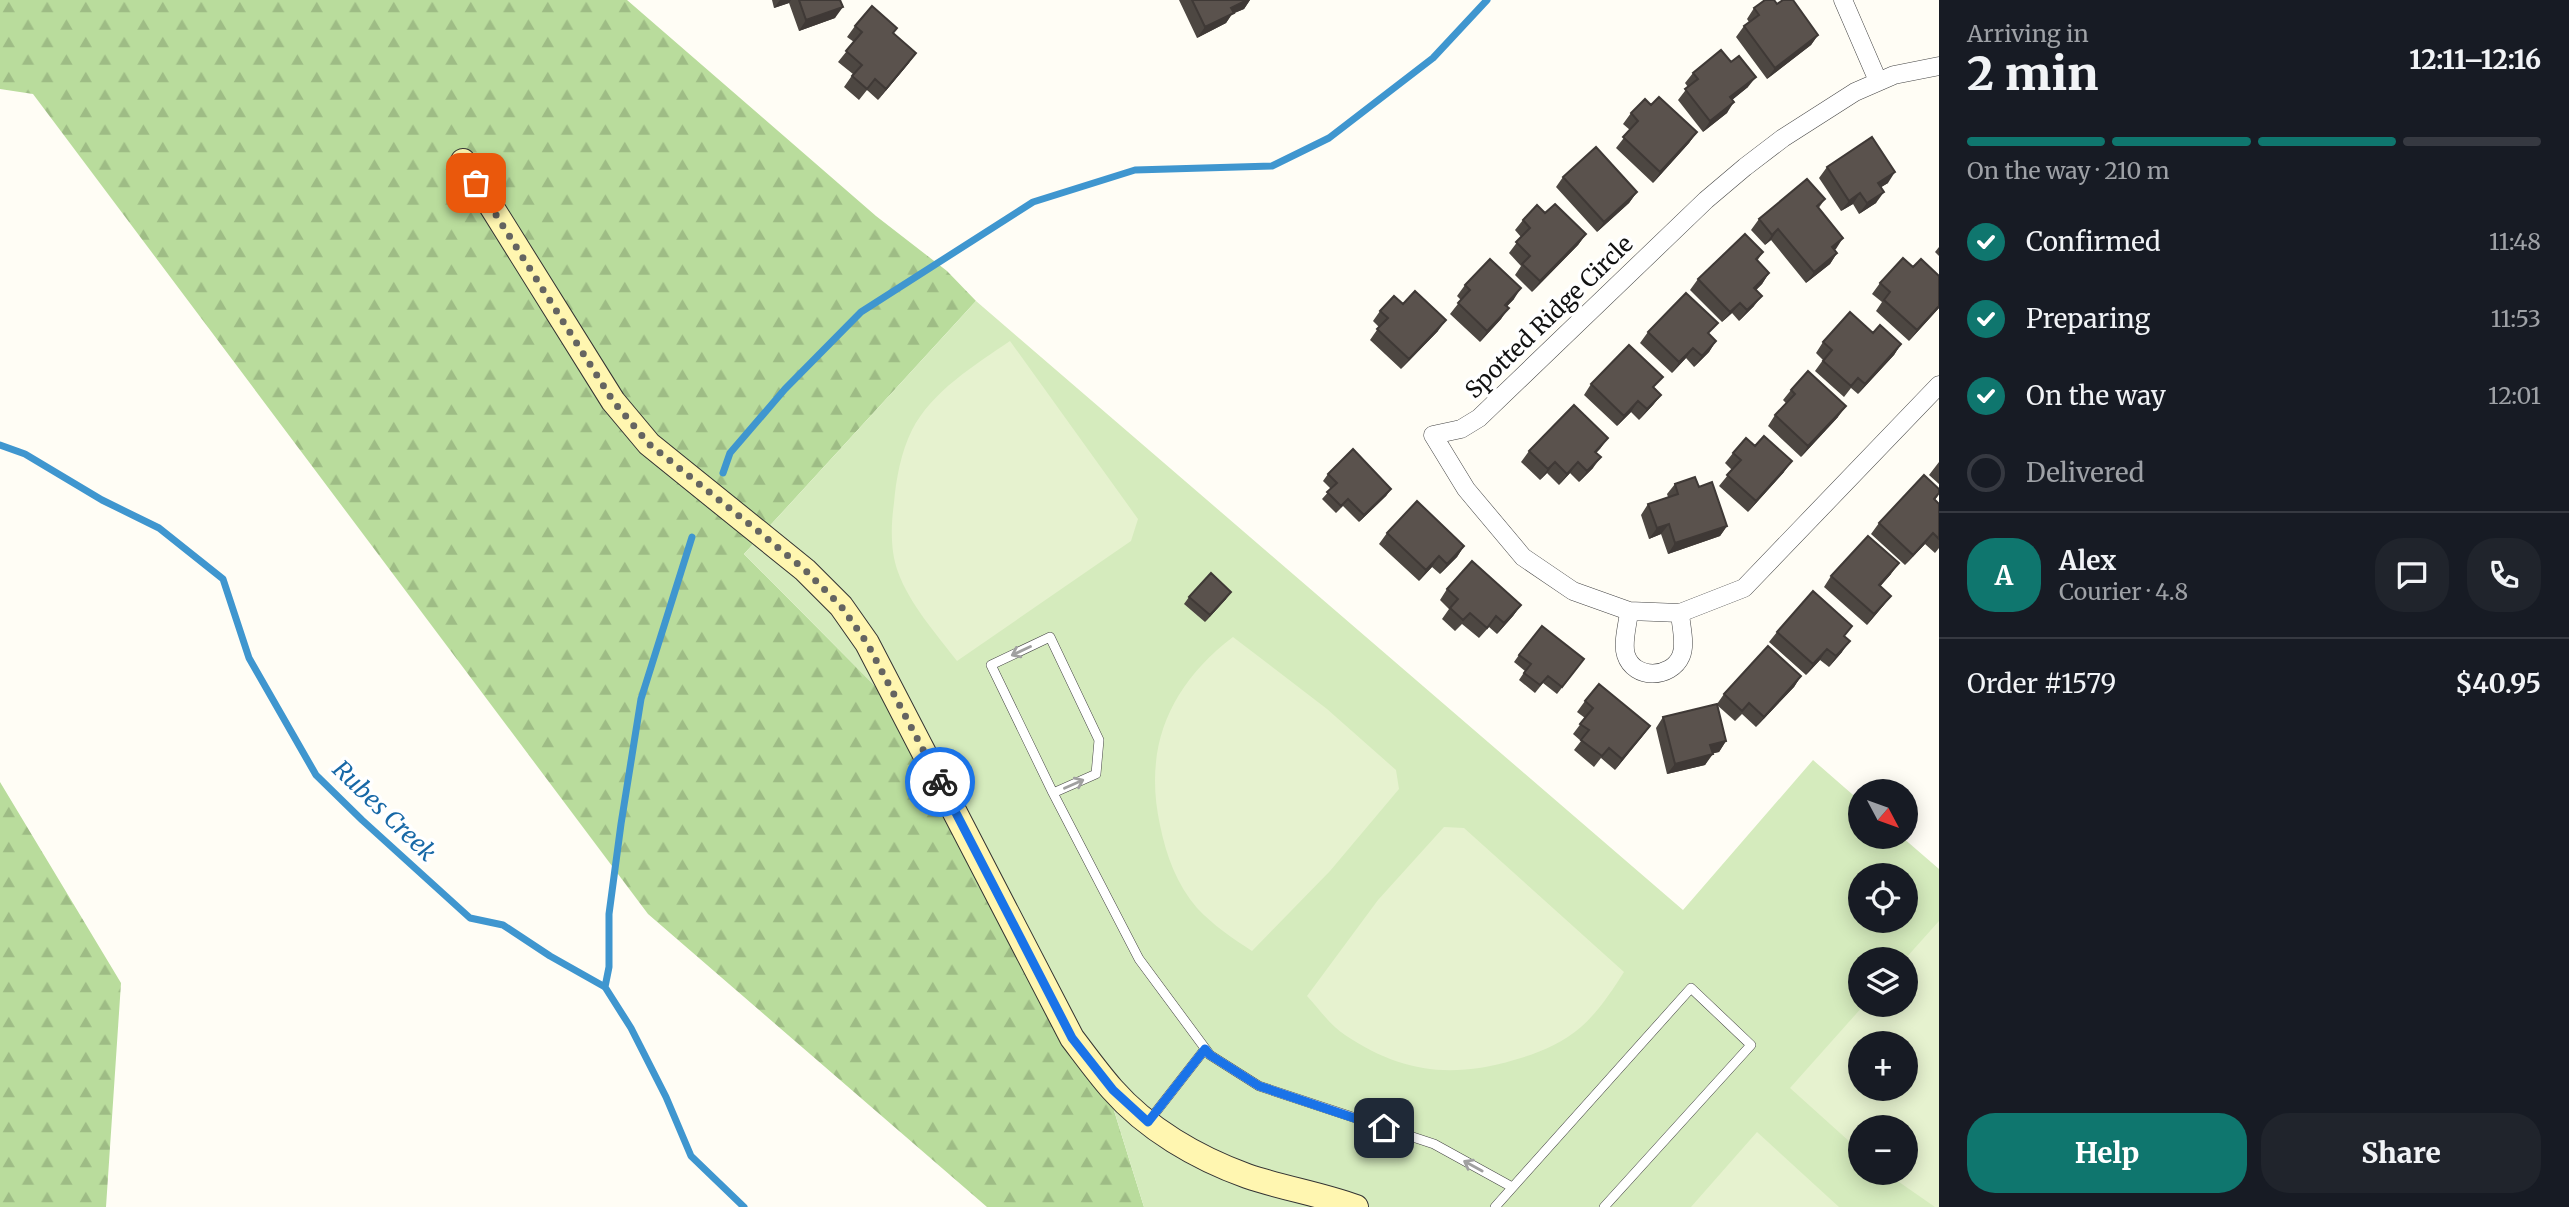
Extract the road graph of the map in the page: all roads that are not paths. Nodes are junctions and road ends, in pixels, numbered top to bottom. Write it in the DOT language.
graph roads {
  1 [pos="1843,0"];
  2 [pos="1939,66"];
  3 [pos="1878,81"];
  4 [pos="463,161"];
  5 [pos="1939,385"];
  6 [pos="1629,611"];
  7 [pos="1680,613"];
  8 [pos="1053,793"];
  9 [pos="1205,1049"];
  10 [pos="1148,1122"];
  11 [pos="1512,1187"];
  12 [pos="1356,1207"];
  13 [pos="1495,1207"];
  14 [pos="1604,1207"];
  1 -- 3 [label="street"];
  2 -- 3 [label="street, Spotted Ridge Circle"];
  3 -- 6 [label="street, Spotted Ridge Circle"];
  4 -- 10 [label="street"];
  5 -- 7 [label="street, Spotted Ridge Circle"];
  6 -- 7 [label="street, Spotted Ridge Circle"];
  6 -- 7 [label="street"];
  8 -- 8 [label="lane, one-way"];
  8 -- 9 [label="lane"];
  9 -- 10 [label="lane"];
  11 -- 9 [label="lane, one-way"];
  10 -- 12 [label="street"];
  11 -- 13 [label="lane"];
  11 -- 14 [label="lane"];
}
